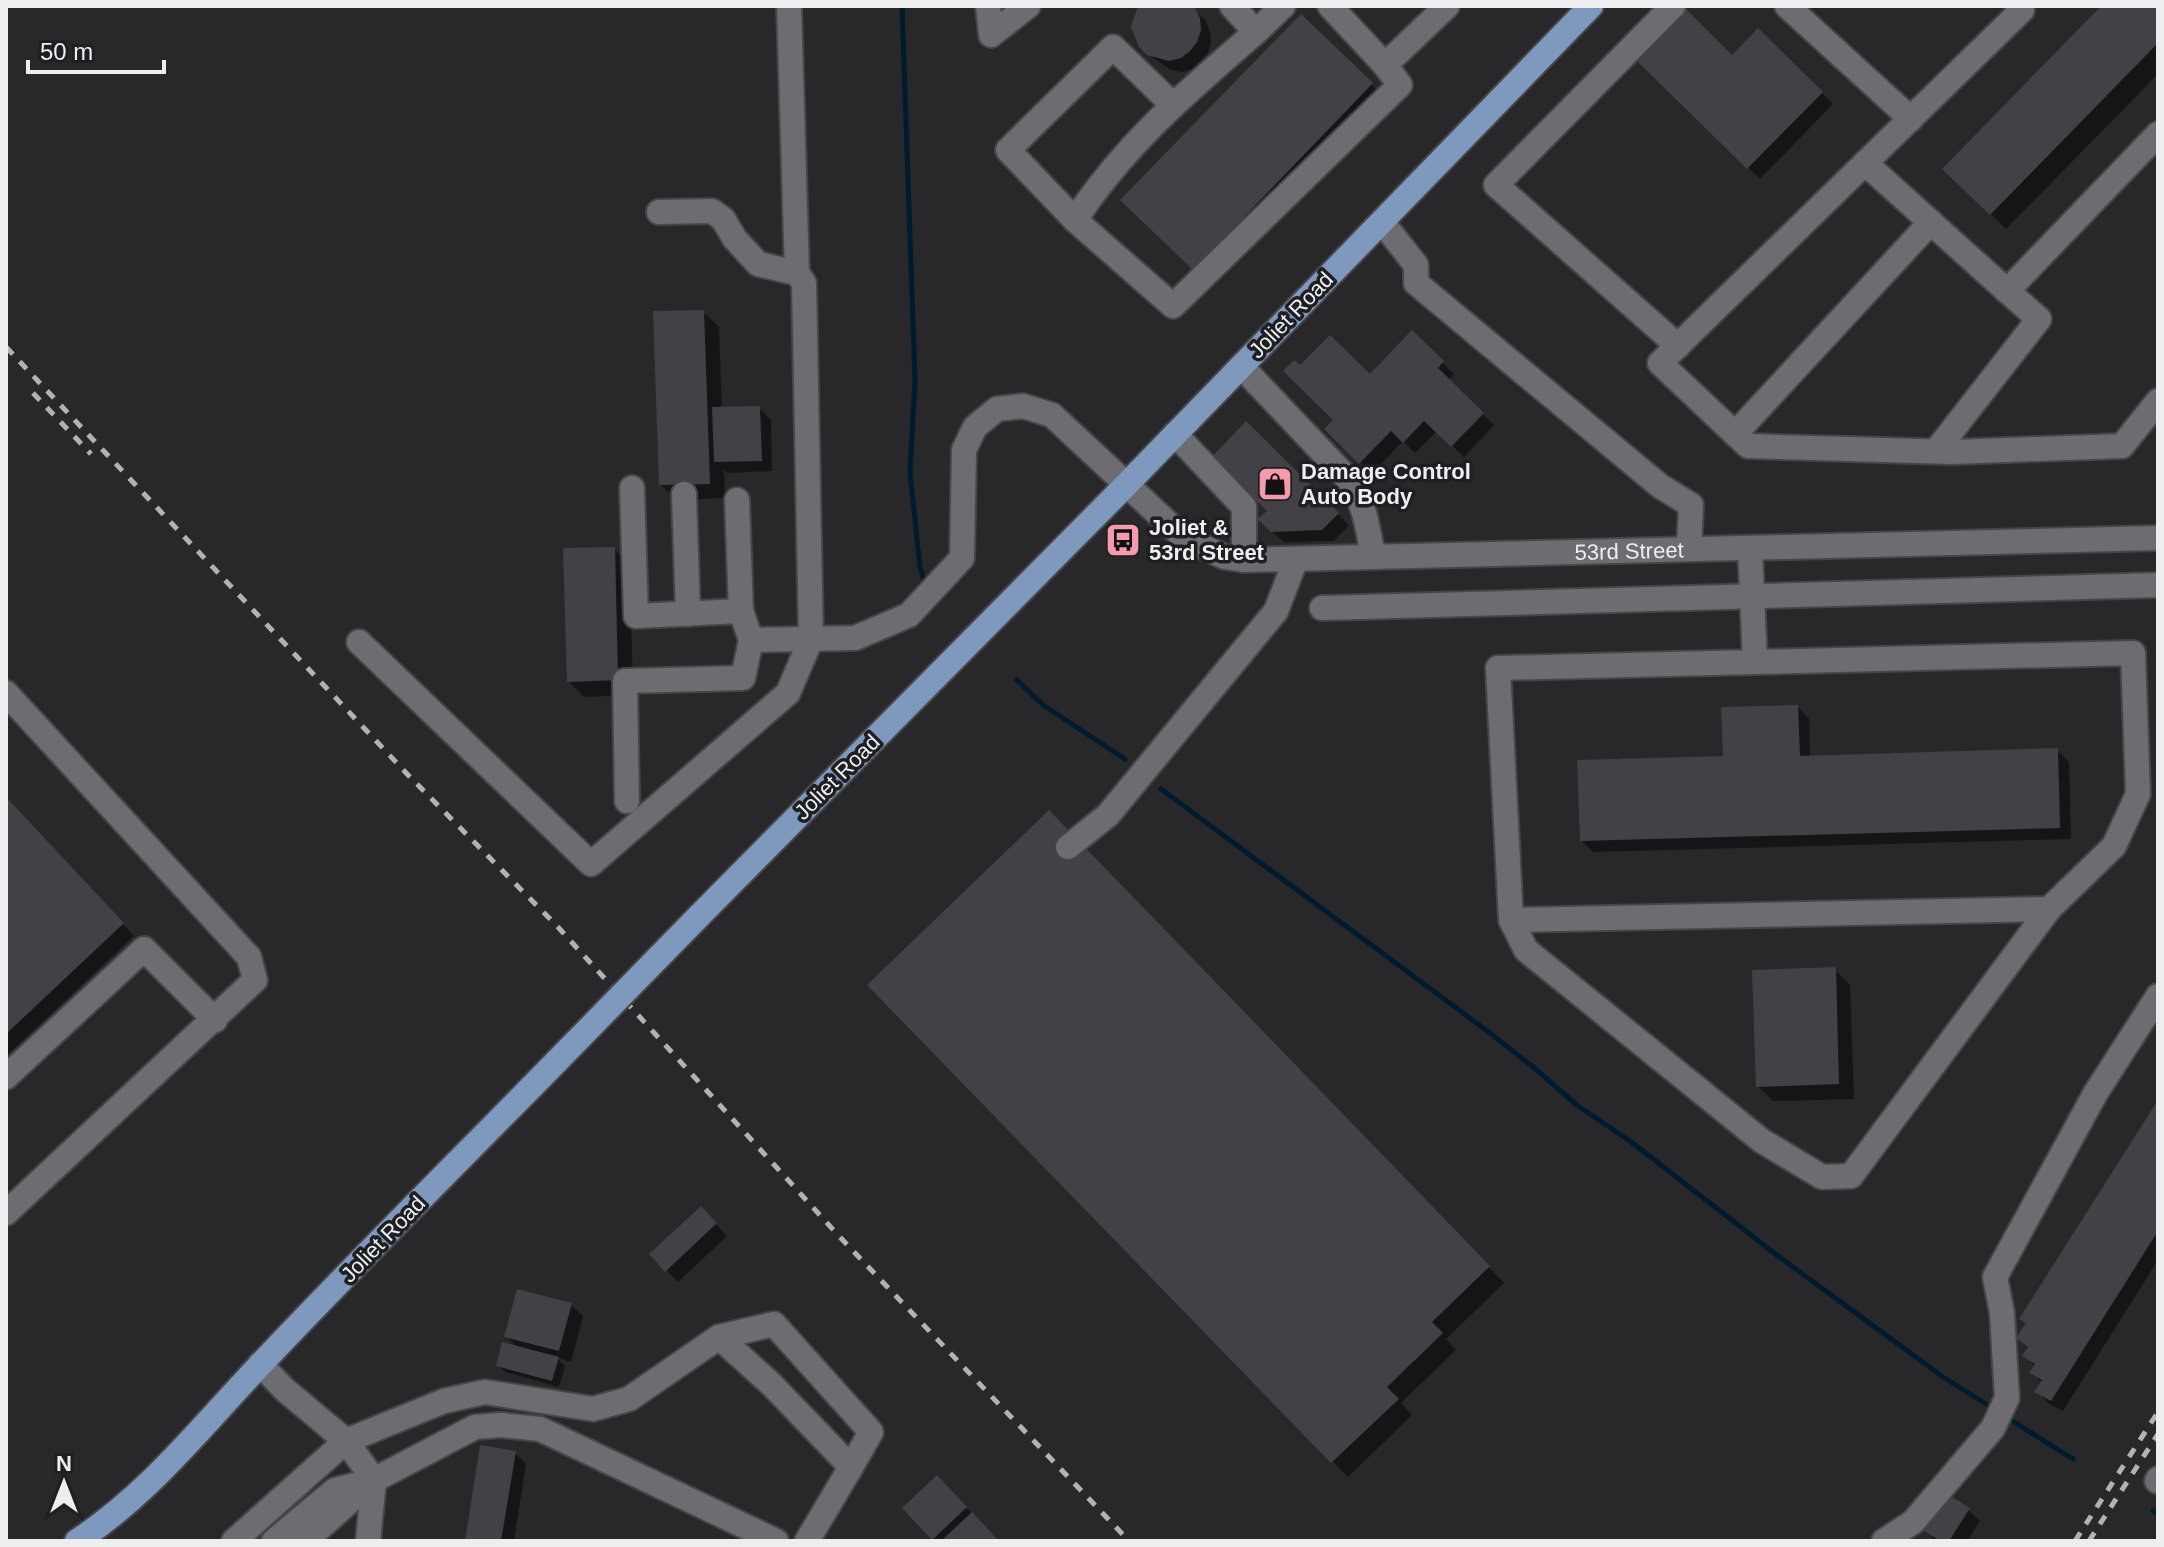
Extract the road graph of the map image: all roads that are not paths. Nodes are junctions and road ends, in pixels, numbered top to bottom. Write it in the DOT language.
graph roads {
  1 [pos="789,6"];
  2 [pos="988,6"];
  3 [pos="1028,6"];
  4 [pos="1232,6"];
  5 [pos="1283,6"];
  6 [pos="1330,6"];
  7 [pos="1447,6"];
  8 [pos="1591,6"];
  9 [pos="1673,6"];
  10 [pos="1787,6"];
  11 [pos="2018,6"];
  12 [pos="1256,32"];
  13 [pos="1385,65"];
  14 [pos="1173,105"];
  15 [pos="1911,119"];
  16 [pos="2158,134"];
  17 [pos="1865,163"];
  18 [pos="659,212"];
  19 [pos="1075,220"];
  20 [pos="1382,222"];
  21 [pos="1931,222"];
  22 [pos="797,273"];
  23 [pos="2007,291"];
  24 [pos="1678,346"];
  25 [pos="1241,366"];
  26 [pos="2158,401"];
  27 [pos="1175,434"];
  28 [pos="1735,434"];
  29 [pos="1936,451"];
  30 [pos="1126,485"];
  31 [pos="632,488"];
  32 [pos="684,494"];
  33 [pos="737,500"];
  34 [pos="2158,538"];
  35 [pos="1750,548"];
  36 [pos="1689,549"];
  37 [pos="1373,557"];
  38 [pos="1296,559"];
  39 [pos="1244,560"];
  40 [pos="2158,585"];
  41 [pos="1752,595"];
  42 [pos="1322,608"];
  43 [pos="741,611"];
  44 [pos="688,614"];
  45 [pos="811,639"];
  46 [pos="751,640"];
  47 [pos="359,642"];
  48 [pos="1755,662"];
  49 [pos="6,693"];
  50 [pos="627,801"];
  51 [pos="1068,847"];
  52 [pos="2049,909"];
  53 [pos="1511,920"];
  54 [pos="2158,996"];
  55 [pos="215,1020"];
  56 [pos="6,1077"];
  57 [pos="6,1213"];
  58 [pos="719,1337"];
  59 [pos="260,1364"];
  60 [pos="346,1441"];
  61 [pos="851,1467"];
  62 [pos="374,1480"];
  63 [pos="364,1536"];
  64 [pos="77,1541"];
  65 [pos="234,1541"];
  66 [pos="274,1541"];
  67 [pos="305,1541"];
  68 [pos="776,1541"];
  69 [pos="807,1541"];
  70 [pos="1884,1541"];
  1 -- 22 [label="street"];
  2 -- 3 [label="street"];
  4 -- 12 [label="street"];
  5 -- 12 [label="street"];
  6 -- 13 [label="street"];
  7 -- 13 [label="street"];
  8 -- 20 [label="main road, Joliet Road"];
  9 -- 24 [label="street"];
  10 -- 15 [label="street"];
  11 -- 15 [label="street"];
  12 -- 14 [label="street"];
  13 -- 19 [label="street"];
  14 -- 19 [label="street"];
  14 -- 19 [label="street"];
  15 -- 17 [label="street"];
  16 -- 23 [label="street"];
  17 -- 21 [label="street"];
  17 -- 24 [label="street"];
  18 -- 22 [label="street"];
  20 -- 25 [label="main road, Joliet Road"];
  20 -- 36 [label="street"];
  21 -- 23 [label="street"];
  21 -- 28 [label="street"];
  22 -- 45 [label="street"];
  23 -- 29 [label="street"];
  24 -- 28 [label="street"];
  25 -- 27 [label="main road, Joliet Road"];
  25 -- 37 [label="street"];
  26 -- 29 [label="street"];
  27 -- 30 [label="main road, Joliet Road"];
  27 -- 39 [label="street"];
  28 -- 29 [label="street"];
  30 -- 39 [label="street, 53rd Street"];
  30 -- 45 [label="street, 53rd Street"];
  30 -- 59 [label="main road, Joliet Road, bridge"];
  31 -- 44 [label="street"];
  32 -- 44 [label="street"];
  33 -- 43 [label="street"];
  34 -- 35 [label="street, 53rd Street"];
  35 -- 36 [label="street, 53rd Street"];
  35 -- 41 [label="street"];
  36 -- 37 [label="street, 53rd Street"];
  37 -- 38 [label="street, 53rd Street"];
  38 -- 39 [label="street, 53rd Street"];
  38 -- 51 [label="street"];
  40 -- 41 [label="street"];
  41 -- 42 [label="street"];
  41 -- 48 [label="street"];
  43 -- 44 [label="street"];
  43 -- 46 [label="street"];
  45 -- 46 [label="street"];
  45 -- 47 [label="street"];
  46 -- 50 [label="street"];
  48 -- 52 [label="street"];
  48 -- 53 [label="street"];
  49 -- 55 [label="street"];
  52 -- 53 [label="street"];
  52 -- 53 [label="street"];
  54 -- 70 [label="street"];
  55 -- 56 [label="street"];
  55 -- 57 [label="street"];
  58 -- 60 [label="street"];
  58 -- 61 [label="street"];
  58 -- 61 [label="street"];
  59 -- 60 [label="street"];
  59 -- 64 [label="main road, Joliet Road"];
  60 -- 62 [label="street"];
  60 -- 65 [label="street"];
  61 -- 69 [label="street"];
  62 -- 63 [label="street"];
  62 -- 66 [label="street"];
  62 -- 67 [label="street"];
  62 -- 68 [label="street"];
}
